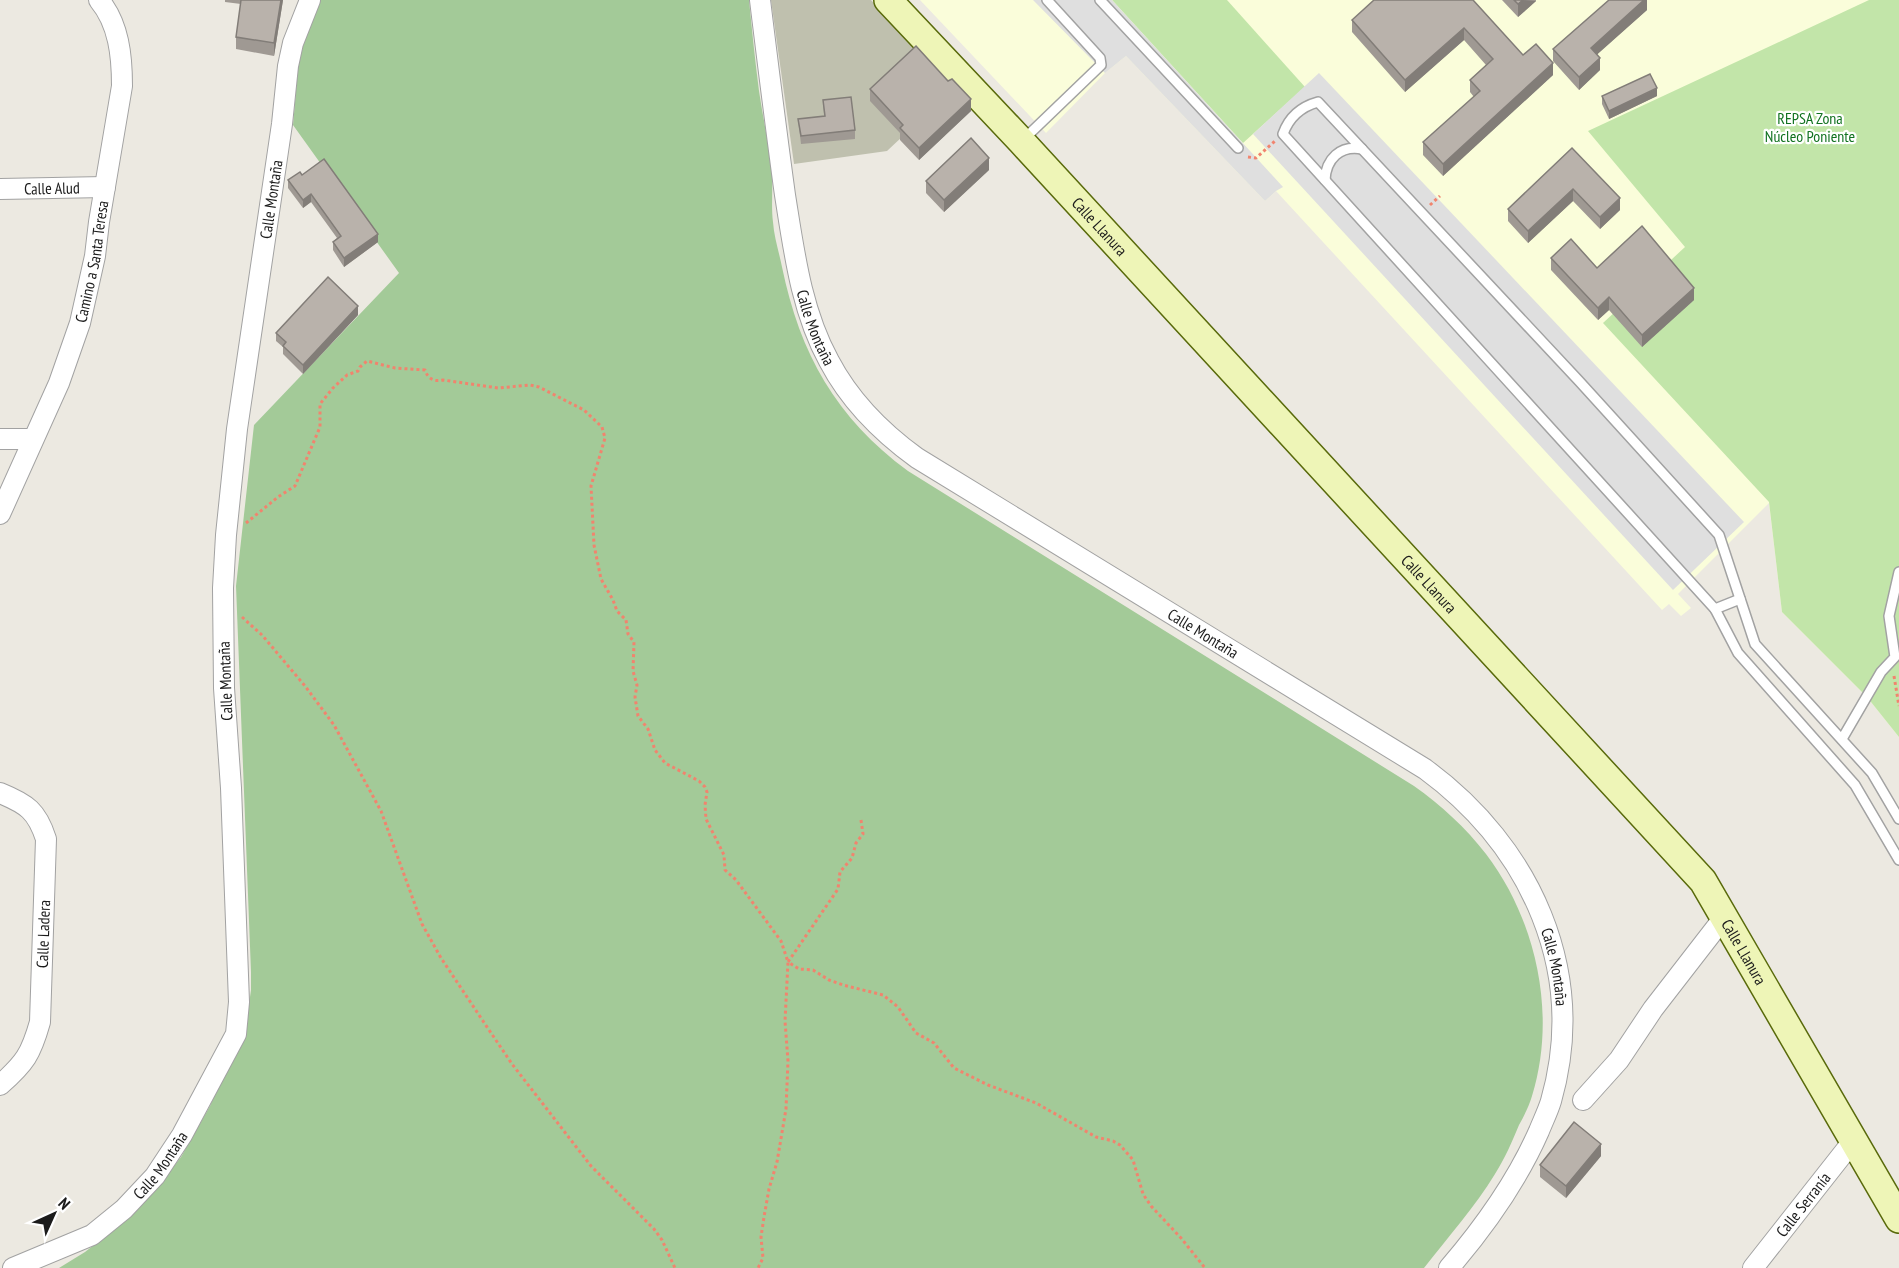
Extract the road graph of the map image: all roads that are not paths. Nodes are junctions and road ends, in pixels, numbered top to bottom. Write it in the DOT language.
graph roads {
  1 [pos="310,0"];
  2 [pos="760,0"];
  3 [pos="888,0"];
  4 [pos="1047,0"];
  5 [pos="1100,0"];
  6 [pos="104,4"];
  7 [pos="1022,141"];
  8 [pos="1239,148"];
  9 [pos="1362,149"];
  10 [pos="1325,180"];
  11 [pos="105,187"];
  12 [pos="0,189"];
  13 [pos="0,439"];
  14 [pos="33,439"];
  15 [pos="0,514"];
  16 [pos="1899,572"];
  17 [pos="1740,599"];
  18 [pos="1715,609"];
  19 [pos="1813,708"];
  20 [pos="1798,720"];
  21 [pos="1842,740"];
  22 [pos="0,793"];
  23 [pos="1899,819"];
  24 [pos="1899,860"];
  25 [pos="1725,916"];
  26 [pos="0,1084"];
  27 [pos="1583,1100"];
  28 [pos="1853,1141"];
  29 [pos="1899,1220"];
  30 [pos="13,1268"];
  31 [pos="1449,1268"];
  32 [pos="1753,1268"];
  1 -- 30 [label="street, Calle Montaña"];
  2 -- 31 [label="street, Calle Montaña"];
  3 -- 7 [label="street, Calle Llanura"];
  4 -- 7 [label="lane"];
  5 -- 8 [label="lane"];
  6 -- 11 [label="street, Camino a Santa Teresa"];
  7 -- 25 [label="street, Calle Llanura"];
  9 -- 10 [label="lane"];
  9 -- 10 [label="lane"];
  9 -- 17 [label="lane"];
  10 -- 18 [label="lane"];
  11 -- 12 [label="street, Calle Alud"];
  11 -- 14 [label="street, Camino a Santa Teresa"];
  13 -- 14 [label="street"];
  14 -- 15 [label="street, Camino a Santa Teresa"];
  16 -- 21 [label="lane"];
  17 -- 18 [label="lane"];
  17 -- 19 [label="lane"];
  18 -- 20 [label="lane"];
  19 -- 20 [label="lane"];
  19 -- 21 [label="lane"];
  20 -- 24 [label="lane"];
  21 -- 23 [label="lane"];
  22 -- 26 [label="street, Calle Ladera"];
  25 -- 27 [label="street"];
  25 -- 28 [label="street, Calle Llanura"];
  28 -- 29 [label="street, Calle Llanura"];
  28 -- 32 [label="street, Calle Serranía"];
}
